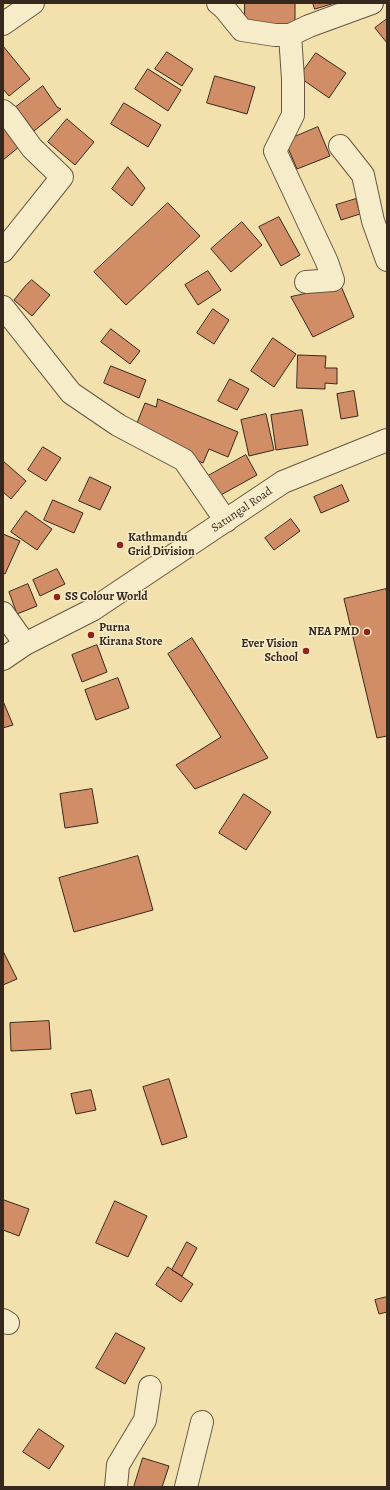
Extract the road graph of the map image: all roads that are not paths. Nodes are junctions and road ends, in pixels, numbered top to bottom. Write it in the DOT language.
graph roads {
  1 [pos="33,3"];
  2 [pos="218,3"];
  3 [pos="372,3"];
  4 [pos="3,24"];
  5 [pos="290,34"];
  6 [pos="3,111"];
  7 [pos="340,146"];
  8 [pos="3,251"];
  9 [pos="387,260"];
  10 [pos="306,282"];
  11 [pos="3,307"];
  12 [pos="387,440"];
  13 [pos="226,521"];
  14 [pos="3,613"];
  15 [pos="25,644"];
  16 [pos="3,659"];
  17 [pos="150,1388"];
  18 [pos="202,1422"];
  19 [pos="116,1487"];
  20 [pos="186,1487"];
  1 -- 4 [label="street"];
  2 -- 5 [label="street"];
  3 -- 5 [label="street"];
  5 -- 10 [label="street"];
  6 -- 8 [label="street"];
  7 -- 9 [label="street"];
  11 -- 13 [label="street"];
  12 -- 13 [label="street, Satungal Road"];
  13 -- 15 [label="street, Satungal Road"];
  14 -- 15 [label="street"];
  15 -- 16 [label="street, Satungal Road"];
  17 -- 19 [label="street"];
  18 -- 20 [label="street"];
}
